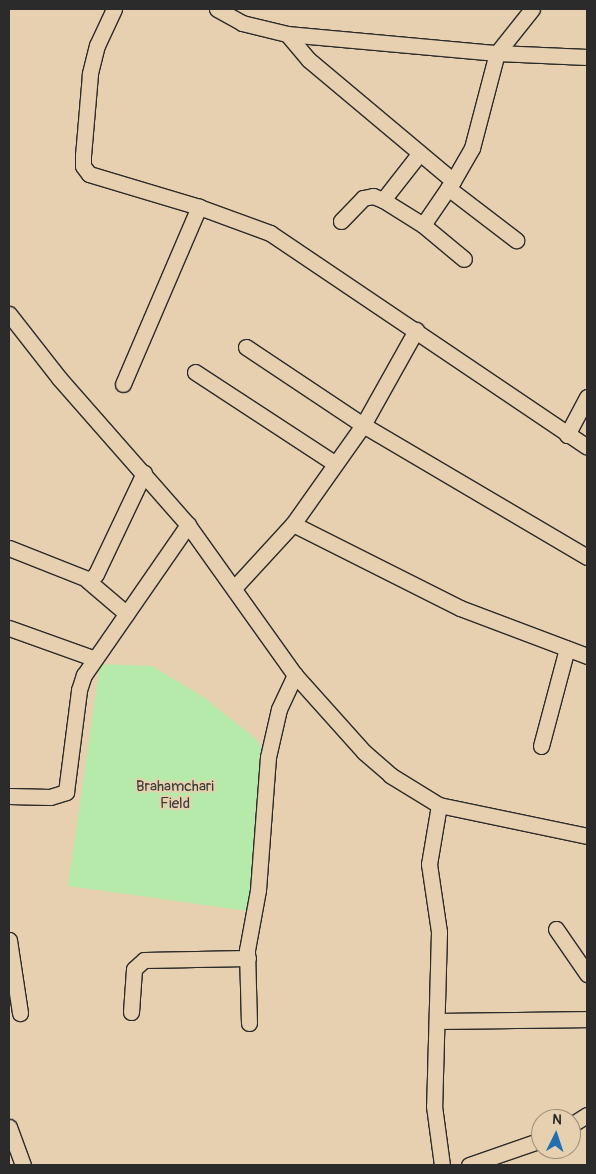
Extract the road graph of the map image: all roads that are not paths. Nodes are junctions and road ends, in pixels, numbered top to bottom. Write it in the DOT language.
graph roads {
  1 [pos="114,9"];
  2 [pos="217,9"];
  3 [pos="532,9"];
  4 [pos="288,34"];
  5 [pos="497,53"];
  6 [pos="587,57"];
  7 [pos="419,154"];
  8 [pos="451,184"];
  9 [pos="383,200"];
  10 [pos="199,207"];
  11 [pos="341,221"];
  12 [pos="423,225"];
  13 [pos="516,240"];
  14 [pos="464,259"];
  15 [pos="9,314"];
  16 [pos="416,330"];
  17 [pos="246,347"];
  18 [pos="195,372"];
  19 [pos="123,384"];
  20 [pos="587,397"];
  21 [pos="363,425"];
  22 [pos="567,435"];
  23 [pos="587,447"];
  24 [pos="334,463"];
  25 [pos="144,473"];
  26 [pos="293,524"];
  27 [pos="188,525"];
  28 [pos="9,548"];
  29 [pos="587,557"];
  30 [pos="87,580"];
  31 [pos="235,587"];
  32 [pos="128,614"];
  33 [pos="9,628"];
  34 [pos="567,648"];
  35 [pos="587,656"];
  36 [pos="92,658"];
  37 [pos="296,675"];
  38 [pos="541,746"];
  39 [pos="9,796"];
  40 [pos="439,805"];
  41 [pos="587,836"];
  42 [pos="556,929"];
  43 [pos="9,940"];
  44 [pos="248,958"];
  45 [pos="587,974"];
  46 [pos="131,1012"];
  47 [pos="20,1013"];
  48 [pos="587,1019"];
  49 [pos="445,1021"];
  50 [pos="249,1023"];
  51 [pos="9,1127"];
  52 [pos="531,1143"];
  53 [pos="23,1165"];
  54 [pos="442,1165"];
  55 [pos="469,1165"];
  1 -- 10 [label="street"];
  2 -- 4 [label="street"];
  3 -- 5 [label="street"];
  4 -- 5 [label="street"];
  4 -- 7 [label="street"];
  5 -- 6 [label="street"];
  5 -- 8 [label="street"];
  7 -- 8 [label="street"];
  7 -- 9 [label="street"];
  8 -- 12 [label="street"];
  8 -- 13 [label="street"];
  9 -- 11 [label="street"];
  9 -- 12 [label="street"];
  10 -- 16 [label="street"];
  10 -- 19 [label="street"];
  12 -- 14 [label="street"];
  15 -- 25 [label="street"];
  16 -- 21 [label="street"];
  16 -- 22 [label="street"];
  17 -- 21 [label="street"];
  18 -- 24 [label="street"];
  20 -- 22 [label="street"];
  21 -- 24 [label="street"];
  21 -- 29 [label="street"];
  22 -- 23 [label="street"];
  24 -- 26 [label="street"];
  25 -- 27 [label="street"];
  25 -- 30 [label="street"];
  26 -- 31 [label="street"];
  26 -- 34 [label="street"];
  27 -- 31 [label="street"];
  27 -- 32 [label="street"];
  28 -- 30 [label="street"];
  30 -- 32 [label="street"];
  31 -- 37 [label="street"];
  32 -- 36 [label="street"];
  33 -- 36 [label="street"];
  34 -- 35 [label="street"];
  34 -- 38 [label="street"];
  36 -- 39 [label="street"];
  37 -- 40 [label="street"];
  37 -- 44 [label="street"];
  40 -- 41 [label="street"];
  40 -- 54 [label="street"];
  42 -- 45 [label="street"];
  43 -- 47 [label="street"];
  44 -- 46 [label="street"];
  44 -- 50 [label="street"];
  48 -- 49 [label="street"];
  51 -- 53 [label="street"];
  52 -- 55 [label="street"];
}
